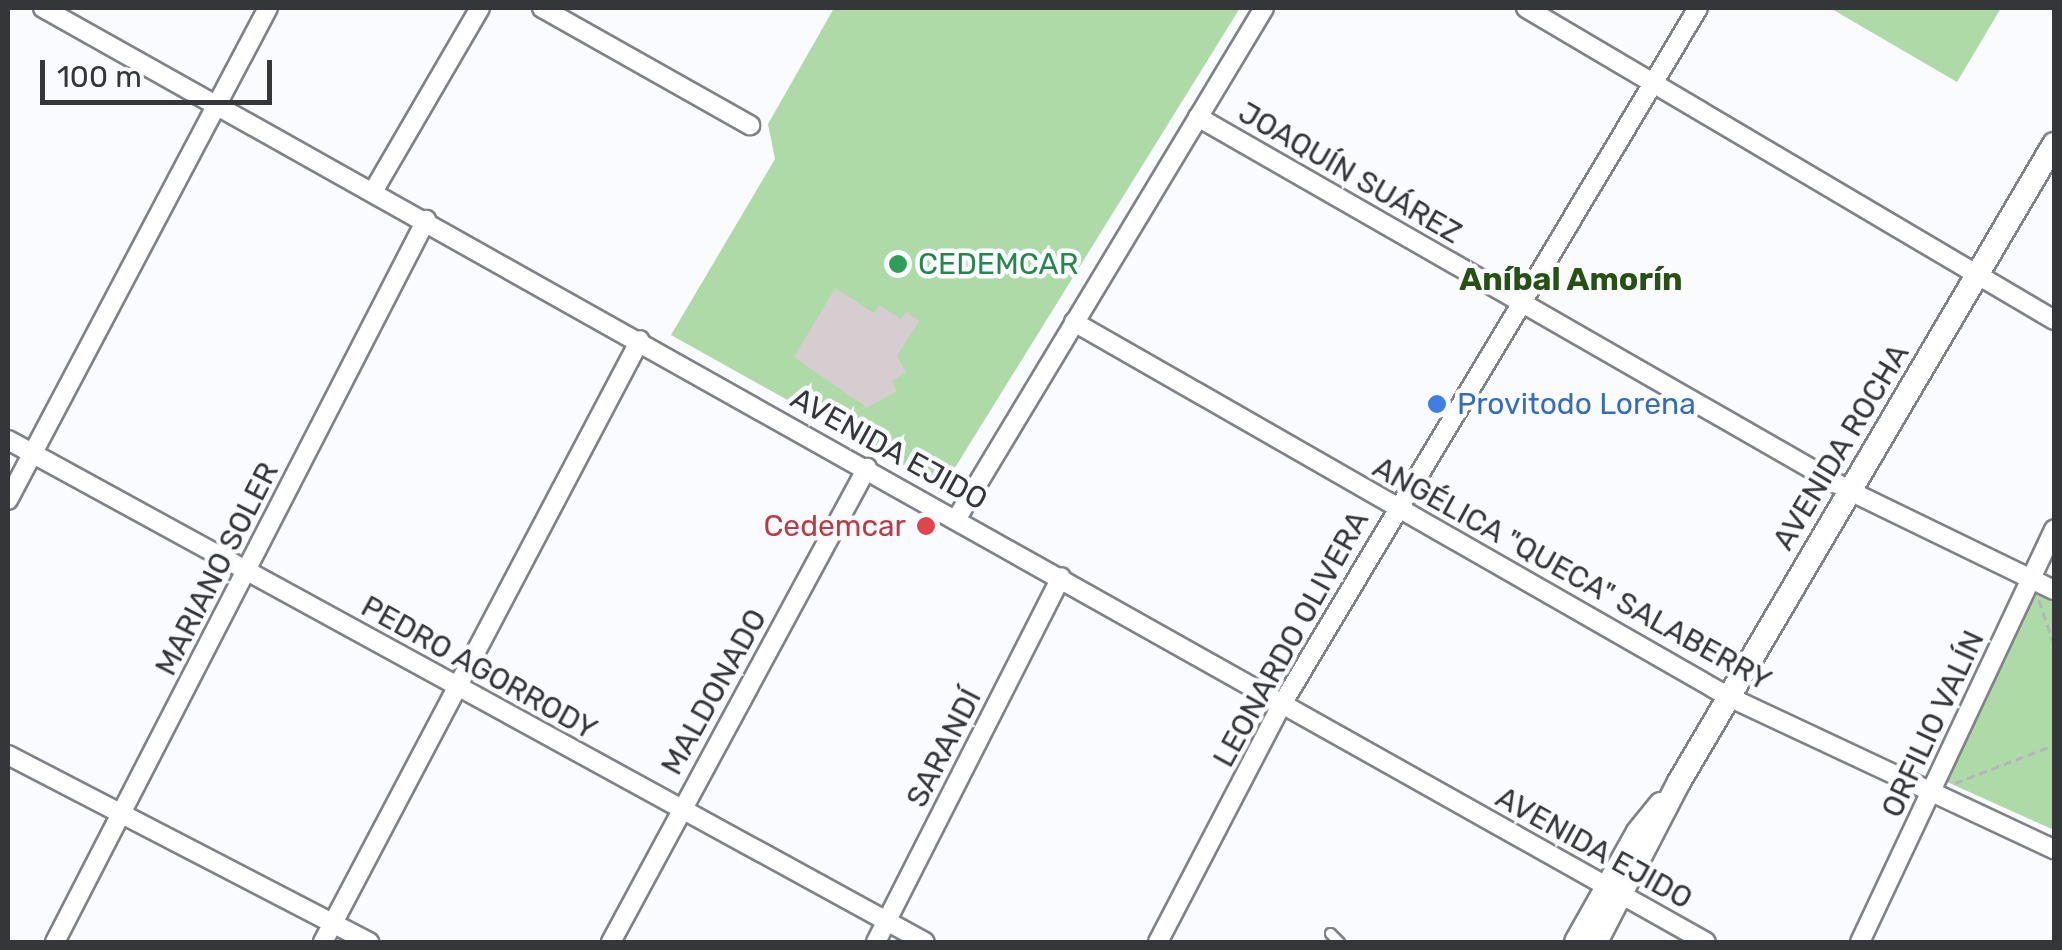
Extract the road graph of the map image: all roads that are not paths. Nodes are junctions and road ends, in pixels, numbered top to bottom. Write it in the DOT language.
graph roads {
  1 [pos="42,8"];
  2 [pos="268,8"];
  3 [pos="480,8"];
  4 [pos="542,8"];
  5 [pos="1264,8"];
  6 [pos="1526,8"];
  7 [pos="1698,8"];
  8 [pos="1651,84"];
  9 [pos="217,105"];
  10 [pos="1198,117"];
  11 [pos="750,125"];
  12 [pos="2054,144"];
  13 [pos="374,190"];
  14 [pos="426,220"];
  15 [pos="1976,278"];
  16 [pos="1518,302"];
  17 [pos="2054,320"];
  18 [pos="1074,322"];
  19 [pos="640,340"];
  20 [pos="8,440"];
  21 [pos="32,454"];
  22 [pos="867,468"];
  23 [pos="1850,491"];
  24 [pos="8,500"];
  25 [pos="1397,507"];
  26 [pos="957,518"];
  27 [pos="2054,528"];
  28 [pos="247,571"];
  29 [pos="1061,577"];
  30 [pos="2032,580"];
  31 [pos="2054,590"];
  32 [pos="454,686"];
  33 [pos="1729,698"];
  34 [pos="1282,704"];
  35 [pos="8,756"];
  36 [pos="1930,792"];
  37 [pos="682,809"];
  38 [pos="121,814"];
  39 [pos="2054,849"];
  40 [pos="1613,891"];
  41 [pos="887,921"];
  42 [pos="333,924"];
  43 [pos="1330,932"];
  44 [pos="54,942"];
  45 [pos="323,942"];
  46 [pos="368,942"];
  47 [pos="612,942"];
  48 [pos="876,942"];
  49 [pos="926,942"];
  50 [pos="1158,942"];
  51 [pos="1340,942"];
  52 [pos="1576,942"];
  53 [pos="1596,942"];
  54 [pos="1706,942"];
  55 [pos="1860,942"];
  1 -- 9 [label="street, AVENIDA EJIDO"];
  2 -- 9 [label="street"];
  3 -- 13 [label="street"];
  4 -- 11 [label="street"];
  5 -- 10 [label="street"];
  6 -- 8 [label="street"];
  7 -- 8 [label="street, LEONARDO OLIVERA"];
  8 -- 15 [label="street"];
  8 -- 16 [label="street, LEONARDO OLIVERA"];
  9 -- 13 [label="street, AVENIDA EJIDO"];
  9 -- 21 [label="street"];
  10 -- 16 [label="street, JOAQUÍN SUÁREZ"];
  10 -- 18 [label="street"];
  12 -- 15 [label="street, AVENIDA ROCHA"];
  13 -- 14 [label="street, AVENIDA EJIDO"];
  14 -- 19 [label="street, AVENIDA EJIDO"];
  14 -- 28 [label="street, MARIANO SOLER"];
  15 -- 17 [label="street"];
  15 -- 23 [label="street, AVENIDA ROCHA"];
  16 -- 23 [label="street, JOAQUÍN SUÁREZ"];
  16 -- 25 [label="street, LEONARDO OLIVERA"];
  18 -- 25 [label="street, ANGÉLICA \"QUECA\" SALABERRY"];
  18 -- 26 [label="street"];
  19 -- 22 [label="street, AVENIDA EJIDO"];
  19 -- 32 [label="street"];
  20 -- 21 [label="street, PEDRO AGORRODY"];
  21 -- 24 [label="street"];
  21 -- 28 [label="street, PEDRO AGORRODY"];
  22 -- 26 [label="street, AVENIDA EJIDO"];
  22 -- 37 [label="street, MALDONADO"];
  23 -- 30 [label="street, JOAQUÍN SUÁREZ"];
  23 -- 33 [label="street, AVENIDA ROCHA"];
  25 -- 33 [label="street, ANGÉLICA \"QUECA\" SALABERRY"];
  25 -- 34 [label="street, LEONARDO OLIVERA"];
  26 -- 29 [label="street, AVENIDA EJIDO"];
  27 -- 30 [label="street, ORFILIO VALÍN"];
  28 -- 32 [label="street, PEDRO AGORRODY"];
  28 -- 38 [label="street, MARIANO SOLER"];
  29 -- 34 [label="street, AVENIDA EJIDO"];
  29 -- 41 [label="street, SARANDÍ"];
  30 -- 31 [label="street, JOAQUÍN SUÁREZ"];
  30 -- 36 [label="street, ORFILIO VALÍN"];
  32 -- 37 [label="street, PEDRO AGORRODY"];
  32 -- 42 [label="street"];
  33 -- 36 [label="street, ANGÉLICA \"QUECA\" SALABERRY"];
  33 -- 40 [label="street, AVENIDA ROCHA"];
  34 -- 40 [label="street, AVENIDA EJIDO"];
  34 -- 50 [label="street, LEONARDO OLIVERA"];
  35 -- 38 [label="street"];
  36 -- 39 [label="street, ANGÉLICA \"QUECA\" SALABERRY"];
  36 -- 55 [label="street, ORFILIO VALÍN"];
  37 -- 41 [label="street, PEDRO AGORRODY"];
  37 -- 47 [label="street, MALDONADO"];
  38 -- 42 [label="street"];
  38 -- 44 [label="street, MARIANO SOLER"];
  40 -- 52 [label="street, AVENIDA ROCHA"];
  40 -- 53 [label="street, AVENIDA ROCHA"];
  40 -- 54 [label="street, AVENIDA EJIDO"];
  41 -- 48 [label="street, SARANDÍ"];
  41 -- 49 [label="street, PEDRO AGORRODY"];
  42 -- 45 [label="street"];
  42 -- 46 [label="street"];
  43 -- 51 [label="lane"];
}
